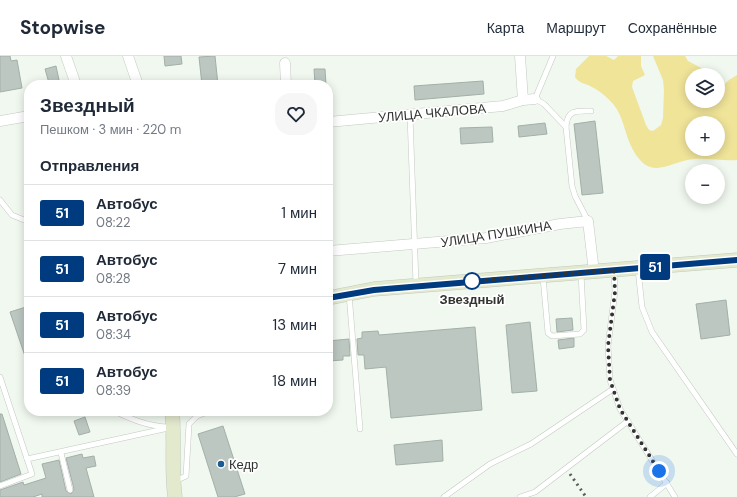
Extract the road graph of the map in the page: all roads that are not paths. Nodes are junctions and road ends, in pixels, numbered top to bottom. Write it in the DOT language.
graph roads {
  1 [pos="66,56"];
  2 [pos="128,56"];
  3 [pos="520,56"];
  4 [pos="553,56"];
  5 [pos="285,63"];
  6 [pos="74,80"];
  7 [pos="136,80"];
  8 [pos="286,80"];
  9 [pos="535,98"];
  10 [pos="523,100"];
  11 [pos="591,111"];
  12 [pos="410,115"];
  13 [pos="24,117"];
  14 [pos="0,121"];
  15 [pos="333,122"];
  16 [pos="566,126"];
  17 [pos="0,200"];
  18 [pos="24,220"];
  19 [pos="588,221"];
  20 [pos="414,245"];
  21 [pos="333,251"];
  22 [pos="737,260"];
  23 [pos="638,269"];
  24 [pos="614,270"];
  25 [pos="588,273"];
  26 [pos="543,276"];
  27 [pos="416,286"];
  28 [pos="349,293"];
  29 [pos="333,297"];
  30 [pos="0,377"];
  31 [pos="613,389"];
  32 [pos="127,416"];
  33 [pos="173,416"];
  34 [pos="179,416"];
  35 [pos="197,416"];
  36 [pos="628,421"];
  37 [pos="174,427"];
  38 [pos="360,429"];
  39 [pos="61,453"];
  40 [pos="737,454"];
  41 [pos="27,459"];
  42 [pos="173,481"];
  43 [pos="667,483"];
  44 [pos="0,486"];
  45 [pos="70,490"];
  46 [pos="536,495"];
  47 [pos="175,497"];
  48 [pos="444,497"];
  49 [pos="520,497"];
  50 [pos="650,497"];
  51 [pos="675,497"];
  1 -- 6 [label="street"];
  2 -- 7 [label="street"];
  3 -- 10 [label="street"];
  4 -- 9 [label="lane"];
  5 -- 8 [label="street"];
  9 -- 10 [label="street, УЛИЦА ЧКАЛОВА"];
  9 -- 16 [label="lane"];
  10 -- 12 [label="street, УЛИЦА ЧКАЛОВА"];
  11 -- 16 [label="lane"];
  12 -- 15 [label="street, УЛИЦА ЧКАЛОВА"];
  12 -- 20 [label="lane"];
  13 -- 14 [label="street"];
  16 -- 19 [label="lane"];
  17 -- 18 [label="lane"];
  19 -- 20 [label="street, УЛИЦА ПУШКИНА"];
  19 -- 25 [label="street"];
  20 -- 21 [label="street, УЛИЦА ПУШКИНА"];
  20 -- 27 [label="lane"];
  22 -- 23 [label="main road"];
  23 -- 24 [label="main road"];
  23 -- 40 [label="lane"];
  24 -- 25 [label="main road"];
  24 -- 31 [label="lane"];
  25 -- 26 [label="main road"];
  25 -- 26 [label="lane"];
  26 -- 27 [label="main road"];
  27 -- 28 [label="main road"];
  28 -- 29 [label="main road"];
  28 -- 38 [label="lane"];
  30 -- 41 [label="lane"];
  31 -- 36 [label="lane"];
  31 -- 48 [label="lane"];
  32 -- 37 [label="lane"];
  33 -- 37 [label="main road"];
  34 -- 37 [label="main road"];
  35 -- 42 [label="lane"];
  36 -- 43 [label="lane"];
  36 -- 46 [label="lane"];
  37 -- 39 [label="lane"];
  37 -- 42 [label="main road"];
  39 -- 41 [label="lane"];
  39 -- 45 [label="lane"];
  41 -- 44 [label="lane"];
  42 -- 47 [label="main road"];
  43 -- 50 [label="lane"];
  43 -- 51 [label="lane"];
  46 -- 49 [label="lane"];
}
